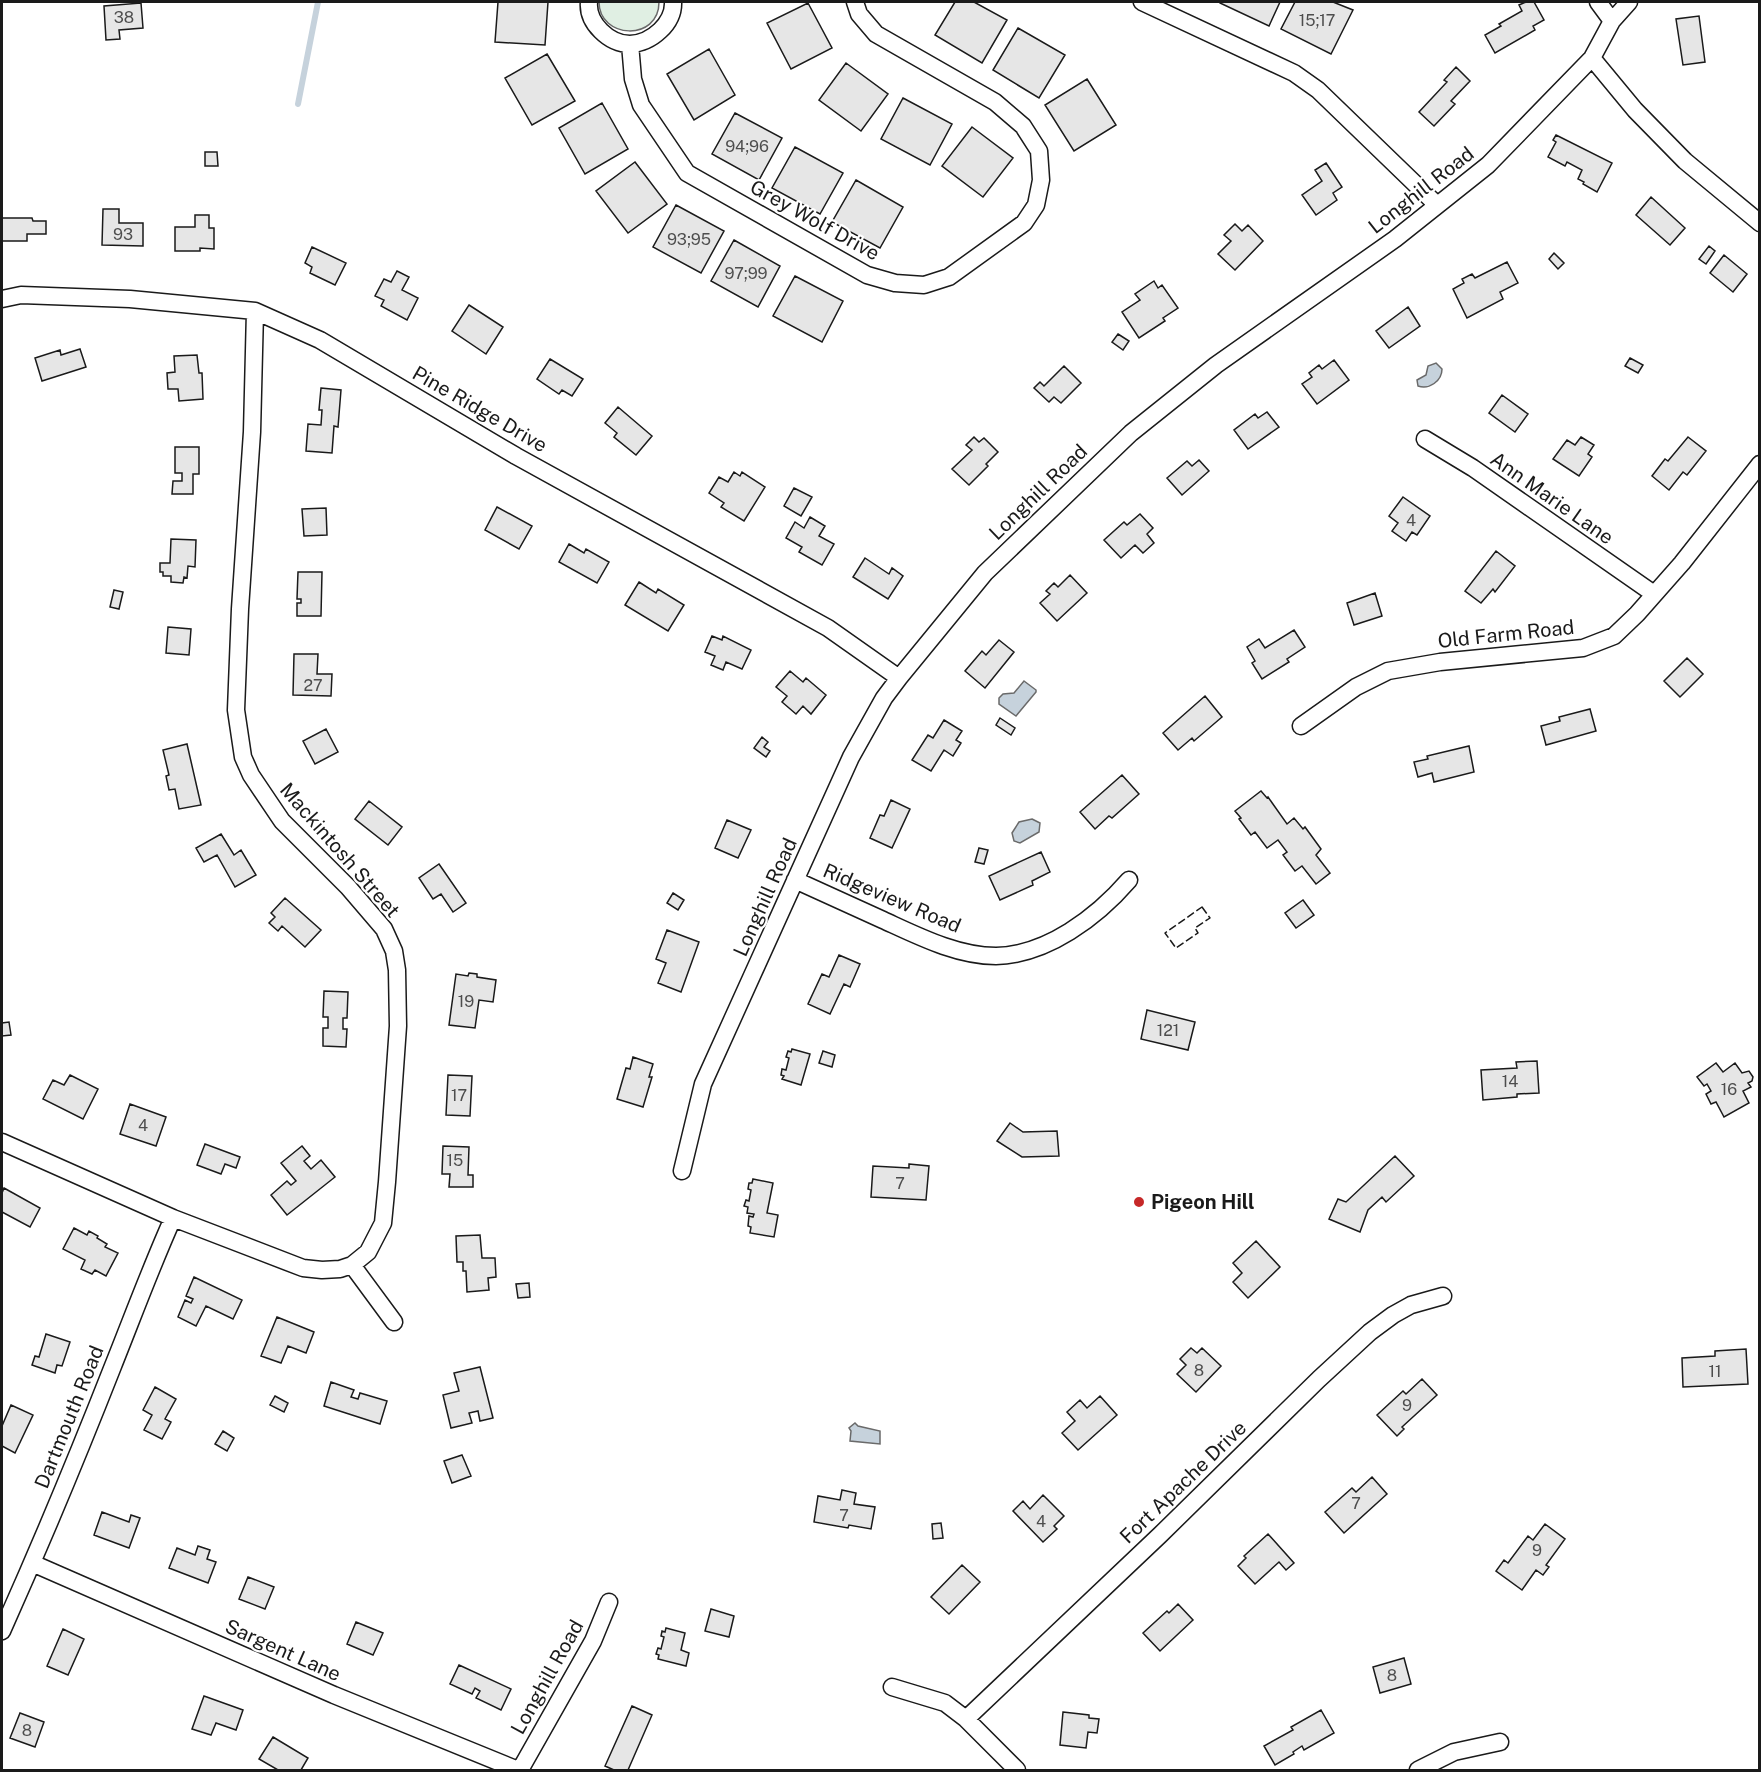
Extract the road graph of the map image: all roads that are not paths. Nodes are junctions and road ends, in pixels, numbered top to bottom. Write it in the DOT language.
graph roads {
  1 [pos="589,2"];
  2 [pos="673,2"];
  3 [pos="855,2"];
  4 [pos="1142,2"];
  5 [pos="1598,2"];
  6 [pos="1629,2"];
  7 [pos="1612,21"];
  8 [pos="630,44"];
  9 [pos="1592,58"];
  10 [pos="1437,205"];
  11 [pos="1760,223"];
  12 [pos="2,299"];
  13 [pos="255,312"];
  14 [pos="1425,440"];
  15 [pos="1760,464"];
  16 [pos="1654,594"];
  17 [pos="899,678"];
  18 [pos="1301,726"];
  19 [pos="795,880"];
  20 [pos="1129,880"];
  21 [pos="2,1142"];
  22 [pos="681,1171"];
  23 [pos="173,1218"];
  24 [pos="352,1265"];
  25 [pos="1443,1296"];
  26 [pos="394,1322"];
  27 [pos="32,1563"];
  28 [pos="609,1602"];
  29 [pos="2,1631"];
  30 [pos="892,1687"];
  31 [pos="966,1719"];
  32 [pos="1500,1742"];
  33 [pos="519,1770"];
  34 [pos="1017,1770"];
  35 [pos="1418,1770"];
  1 -- 8 [label="street"];
  2 -- 8 [label="street"];
  3 -- 8 [label="street, Grey Wolf Drive"];
  4 -- 10 [label="street"];
  5 -- 7 [label="street"];
  6 -- 7 [label="street, Longhill Road"];
  7 -- 9 [label="street, Longhill Road"];
  9 -- 10 [label="street, Longhill Road"];
  9 -- 11 [label="street"];
  10 -- 17 [label="street, Longhill Road"];
  12 -- 13 [label="street, Pine Ridge Drive"];
  13 -- 17 [label="street, Pine Ridge Drive"];
  13 -- 24 [label="street, Mackintosh Street"];
  14 -- 16 [label="street, Ann Marie Lane"];
  15 -- 16 [label="street, Old Farm Road"];
  16 -- 18 [label="street, Old Farm Road"];
  17 -- 19 [label="street, Longhill Road"];
  19 -- 20 [label="street, Ridgeview Road"];
  19 -- 22 [label="street, Longhill Road"];
  21 -- 23 [label="street"];
  23 -- 24 [label="street"];
  23 -- 27 [label="street, Dartmouth Road"];
  24 -- 26 [label="street"];
  25 -- 31 [label="street, Fort Apache Drive"];
  27 -- 29 [label="street, Dartmouth Road"];
  27 -- 33 [label="street, Sargent Lane"];
  28 -- 33 [label="street, Longhill Road"];
  30 -- 31 [label="street"];
  31 -- 34 [label="street"];
  32 -- 35 [label="street"];
}
